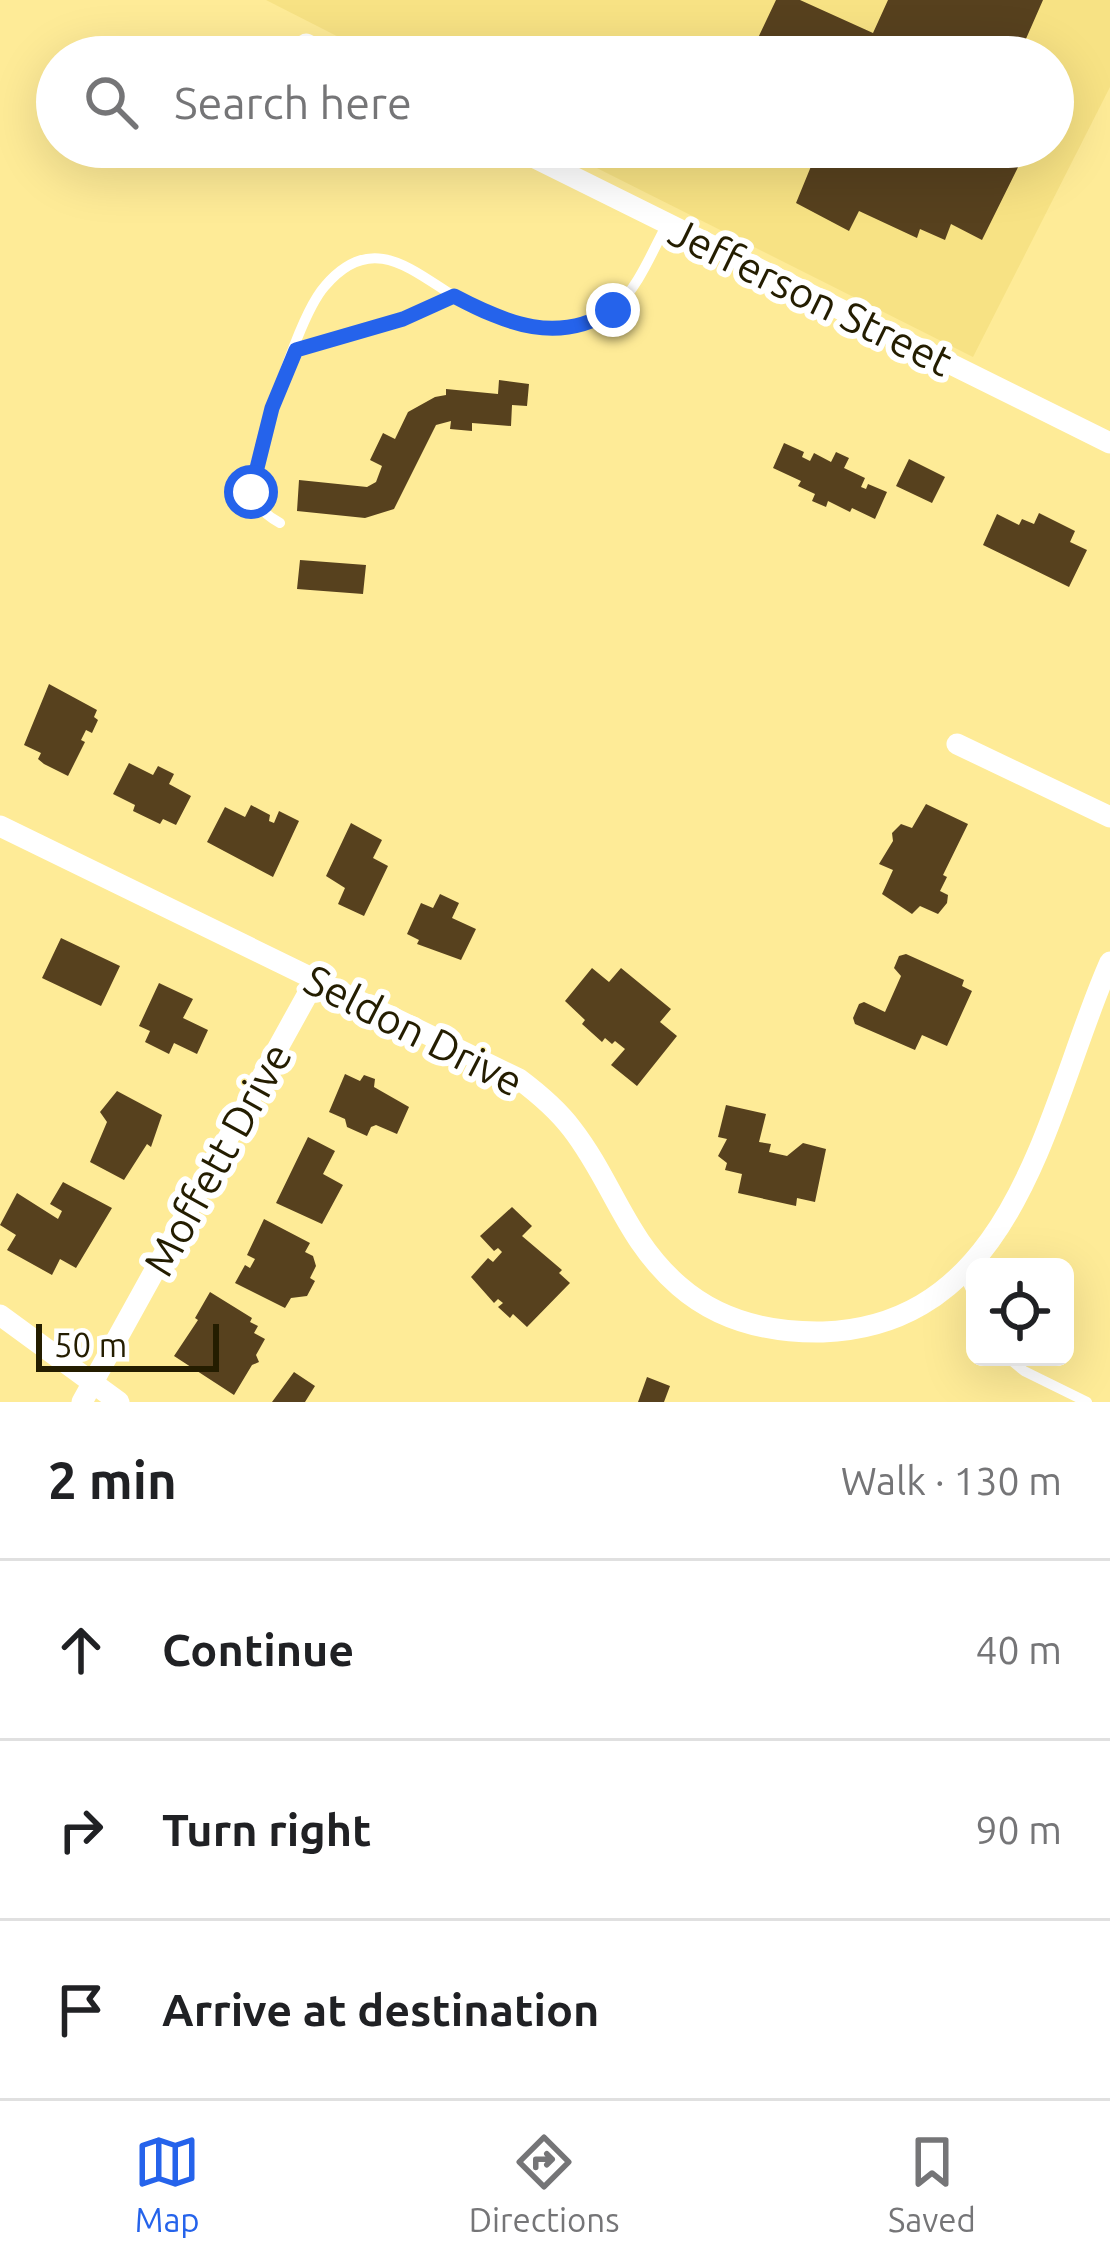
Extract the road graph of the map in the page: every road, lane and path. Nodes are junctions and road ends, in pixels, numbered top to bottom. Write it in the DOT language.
graph roads {
  1 [pos="555,168"];
  2 [pos="667,224"];
  3 [pos="454,296"];
  4 [pos="296,350"];
  5 [pos="1110,443"];
  6 [pos="280,523"];
  7 [pos="957,744"];
  8 [pos="1110,817"];
  9 [pos="0,826"];
  10 [pos="1110,962"];
  11 [pos="316,979"];
  12 [pos="964,1274"];
  13 [pos="966,1279"];
  14 [pos="0,1316"];
  15 [pos="1018,1366"];
  16 [pos="87,1392"];
  17 [pos="119,1402"];
  18 [pos="1087,1402"];
  1 -- 2 [label="street, Jefferson Street"];
  2 -- 3 [label="lane"];
  2 -- 5 [label="street, Jefferson Street"];
  3 -- 4 [label="lane"];
  3 -- 4 [label="lane"];
  4 -- 6 [label="lane"];
  7 -- 8 [label="street"];
  9 -- 11 [label="street, Seldon Drive"];
  10 -- 12 [label="street, Seldon Drive"];
  11 -- 12 [label="street, Seldon Drive"];
  11 -- 16 [label="street, Moffett Drive"];
  12 -- 13 [label="lane"];
  14 -- 16 [label="street"];
  15 -- 18 [label="lane"];
  16 -- 17 [label="street"];
}
